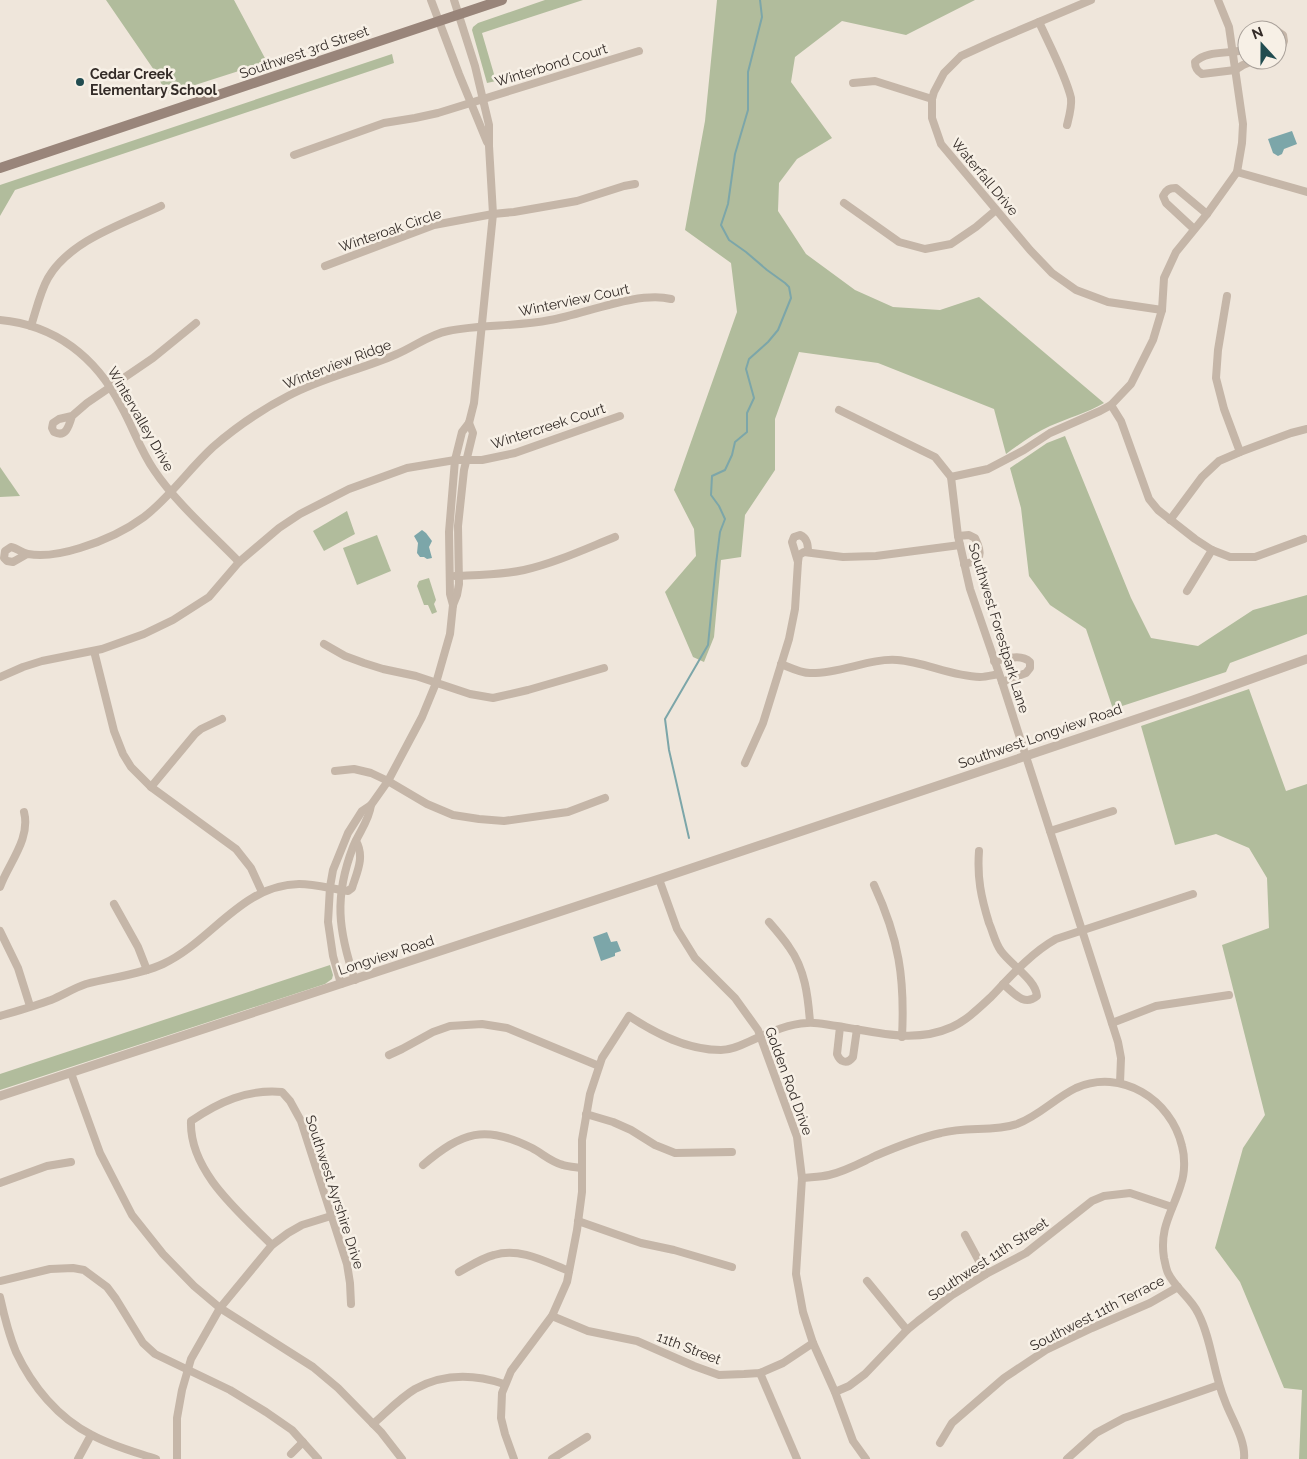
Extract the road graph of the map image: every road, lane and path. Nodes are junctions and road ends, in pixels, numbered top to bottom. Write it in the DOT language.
graph roads {
  1 [pos="431,0"];
  2 [pos="454,0"];
  3 [pos="502,0"];
  4 [pos="1091,0"];
  5 [pos="1218,0"];
  6 [pos="458,15"];
  7 [pos="439,21"];
  8 [pos="1039,22"];
  9 [pos="639,51"];
  10 [pos="1232,52"];
  11 [pos="1237,52"];
  12 [pos="1235,70"];
  13 [pos="853,83"];
  14 [pos="483,99"];
  15 [pos="932,99"];
  16 [pos="471,102"];
  17 [pos="1067,125"];
  18 [pos="489,146"];
  19 [pos="294,155"];
  20 [pos="0,168"];
  21 [pos="1237,172"];
  22 [pos="635,184"];
  23 [pos="1307,192"];
  24 [pos="844,204"];
  25 [pos="161,206"];
  26 [pos="996,210"];
  27 [pos="494,214"];
  28 [pos="1207,214"];
  29 [pos="1194,230"];
  30 [pos="325,266"];
  31 [pos="1227,296"];
  32 [pos="671,299"];
  33 [pos="1162,310"];
  34 [pos="0,320"];
  35 [pos="196,323"];
  36 [pos="31,326"];
  37 [pos="482,327"];
  38 [pos="111,387"];
  39 [pos="1111,405"];
  40 [pos="839,410"];
  41 [pos="72,416"];
  42 [pos="620,416"];
  43 [pos="469,423"];
  44 [pos="1307,429"];
  45 [pos="1240,452"];
  46 [pos="455,460"];
  47 [pos="466,460"];
  48 [pos="951,477"];
  49 [pos="170,491"];
  50 [pos="1170,520"];
  51 [pos="958,536"];
  52 [pos="615,537"];
  53 [pos="1304,539"];
  54 [pos="960,546"];
  55 [pos="1212,550"];
  56 [pos="808,552"];
  57 [pos="27,554"];
  58 [pos="239,562"];
  59 [pos="798,562"];
  60 [pos="964,564"];
  61 [pos="450,576"];
  62 [pos="459,576"];
  63 [pos="1187,591"];
  64 [pos="453,606"];
  65 [pos="324,644"];
  66 [pos="94,650"];
  67 [pos="1307,659"];
  68 [pos="994,661"];
  69 [pos="780,664"];
  70 [pos="604,668"];
  71 [pos="0,677"];
  72 [pos="1000,678"];
  73 [pos="436,683"];
  74 [pos="222,719"];
  75 [pos="1025,756"];
  76 [pos="745,762"];
  77 [pos="336,771"];
  78 [pos="388,781"];
  79 [pos="151,788"];
  80 [pos="605,798"];
  81 [pos="371,805"];
  82 [pos="1113,811"];
  83 [pos="24,812"];
  84 [pos="1050,831"];
  85 [pos="781,838"];
  86 [pos="356,841"];
  87 [pos="978,851"];
  88 [pos="659,879"];
  89 [pos="874,885"];
  90 [pos="0,887"];
  91 [pos="330,888"];
  92 [pos="341,890"];
  93 [pos="262,892"];
  94 [pos="1193,894"];
  95 [pos="114,904"];
  96 [pos="769,922"];
  97 [pos="0,931"];
  98 [pos="1082,931"];
  99 [pos="1018,969"];
  100 [pos="146,970"];
  101 [pos="354,980"];
  102 [pos="341,984"];
  103 [pos="1004,984"];
  104 [pos="1228,995"];
  105 [pos="30,1006"];
  106 [pos="0,1016"];
  107 [pos="810,1022"];
  108 [pos="1112,1022"];
  109 [pos="840,1027"];
  110 [pos="857,1029"];
  111 [pos="761,1037"];
  112 [pos="902,1037"];
  113 [pos="389,1055"];
  114 [pos="599,1066"];
  115 [pos="71,1073"];
  116 [pos="1120,1083"];
  117 [pos="0,1096"];
  118 [pos="586,1114"];
  119 [pos="732,1152"];
  120 [pos="71,1162"];
  121 [pos="423,1165"];
  122 [pos="582,1168"];
  123 [pos="802,1178"];
  124 [pos="0,1182"];
  125 [pos="1172,1207"];
  126 [pos="332,1216"];
  127 [pos="578,1222"];
  128 [pos="965,1235"];
  129 [pos="272,1244"];
  130 [pos="732,1267"];
  131 [pos="569,1271"];
  132 [pos="459,1272"];
  133 [pos="986,1274"];
  134 [pos="866,1281"];
  135 [pos="0,1282"];
  136 [pos="1178,1287"];
  137 [pos="0,1297"];
  138 [pos="351,1304"];
  139 [pos="220,1308"];
  140 [pos="552,1316"];
  141 [pos="907,1330"];
  142 [pos="813,1342"];
  143 [pos="188,1369"];
  144 [pos="760,1372"];
  145 [pos="504,1384"];
  146 [pos="1219,1385"];
  147 [pos="835,1392"];
  148 [pos="374,1424"];
  149 [pos="91,1435"];
  150 [pos="587,1437"];
  151 [pos="303,1442"];
  152 [pos="940,1443"];
  153 [pos="291,1454"];
  154 [pos="78,1459"];
  155 [pos="156,1459"];
  156 [pos="177,1459"];
  157 [pos="318,1459"];
  158 [pos="402,1459"];
  159 [pos="514,1459"];
  160 [pos="552,1459"];
  161 [pos="797,1459"];
  162 [pos="866,1459"];
  163 [pos="1066,1459"];
  164 [pos="1244,1459"];
  1 -- 7 [label="street"];
  2 -- 6 [label="street"];
  3 -- 6 [label="main road, Southwest 3rd Street"];
  4 -- 8 [label="street, Waterfall Drive"];
  5 -- 10 [label="street"];
  6 -- 7 [label="main road, Southwest 3rd Street"];
  6 -- 14 [label="street"];
  7 -- 16 [label="street"];
  7 -- 20 [label="main road, Southwest 3rd Street"];
  8 -- 15 [label="street, Waterfall Drive"];
  8 -- 17 [label="street"];
  9 -- 14 [label="street, Winterbond Court"];
  10 -- 11 [label="street"];
  10 -- 12 [label="street"];
  10 -- 12 [label="street"];
  12 -- 21 [label="street"];
  13 -- 15 [label="street"];
  14 -- 16 [label="street, Winterbond Court"];
  14 -- 18 [label="street"];
  15 -- 26 [label="street, Waterfall Drive"];
  16 -- 18 [label="street"];
  16 -- 19 [label="street, Winterbond Court"];
  18 -- 27 [label="street"];
  21 -- 23 [label="street"];
  21 -- 28 [label="street"];
  22 -- 27 [label="street, Winteroak Circle"];
  24 -- 26 [label="street"];
  25 -- 36 [label="street"];
  26 -- 33 [label="street, Waterfall Drive"];
  27 -- 30 [label="street, Winteroak Circle"];
  27 -- 37 [label="street"];
  28 -- 29 [label="street"];
  28 -- 29 [label="street"];
  29 -- 33 [label="street"];
  31 -- 45 [label="street"];
  32 -- 37 [label="street, Winterview Court"];
  33 -- 39 [label="street"];
  34 -- 36 [label="street, Wintervalley Drive"];
  35 -- 38 [label="street"];
  36 -- 38 [label="street, Wintervalley Drive"];
  37 -- 43 [label="street"];
  37 -- 49 [label="street, Winterview Ridge"];
  38 -- 41 [label="street"];
  38 -- 49 [label="street, Wintervalley Drive"];
  39 -- 48 [label="street"];
  39 -- 50 [label="street"];
  40 -- 48 [label="street"];
  42 -- 47 [label="street, Wintercreek Court"];
  43 -- 46 [label="street"];
  43 -- 47 [label="street"];
  44 -- 45 [label="street"];
  45 -- 50 [label="street"];
  46 -- 47 [label="street, Wintercreek Court"];
  46 -- 58 [label="street, Wintercreek Court"];
  46 -- 61 [label="street"];
  47 -- 62 [label="street"];
  48 -- 51 [label="street, Southwest Forestpark Lane"];
  49 -- 57 [label="street, Winterview Ridge"];
  49 -- 58 [label="street, Wintervalley Drive"];
  50 -- 55 [label="street"];
  51 -- 54 [label="street, Southwest Forestpark Lane"];
  51 -- 60 [label="street"];
  52 -- 62 [label="street"];
  53 -- 55 [label="street"];
  54 -- 56 [label="street"];
  54 -- 60 [label="street, Southwest Forestpark Lane"];
  55 -- 63 [label="street"];
  56 -- 59 [label="street"];
  56 -- 59 [label="street"];
  58 -- 66 [label="street, Wintercreek Court"];
  59 -- 69 [label="street"];
  60 -- 68 [label="street, Southwest Forestpark Lane"];
  61 -- 62 [label="street"];
  61 -- 64 [label="street"];
  62 -- 64 [label="street"];
  64 -- 73 [label="street"];
  65 -- 73 [label="street"];
  66 -- 71 [label="street, Wintercreek Court"];
  66 -- 79 [label="street"];
  67 -- 75 [label="street, Southwest Longview Road"];
  68 -- 72 [label="street, Southwest Forestpark Lane"];
  68 -- 72 [label="street"];
  69 -- 72 [label="street"];
  69 -- 76 [label="street"];
  70 -- 73 [label="street"];
  72 -- 75 [label="street, Southwest Forestpark Lane"];
  73 -- 78 [label="street"];
  74 -- 79 [label="street"];
  75 -- 84 [label="street, Southwest Forestpark Lane"];
  75 -- 85 [label="street, Southwest Longview Road"];
  77 -- 78 [label="street"];
  78 -- 80 [label="street"];
  78 -- 81 [label="street"];
  79 -- 93 [label="street"];
  81 -- 86 [label="street"];
  81 -- 91 [label="street"];
  82 -- 84 [label="street"];
  83 -- 90 [label="street"];
  84 -- 98 [label="street, Southwest Forestpark Lane"];
  85 -- 88 [label="street, Longview Road"];
  86 -- 92 [label="street"];
  86 -- 92 [label="street"];
  87 -- 99 [label="street"];
  88 -- 101 [label="street, Longview Road"];
  88 -- 111 [label="street, Golden Rod Drive"];
  89 -- 112 [label="street"];
  91 -- 92 [label="street"];
  91 -- 93 [label="street"];
  91 -- 102 [label="street"];
  92 -- 101 [label="street"];
  93 -- 100 [label="street"];
  94 -- 98 [label="street"];
  95 -- 100 [label="street"];
  96 -- 107 [label="street"];
  97 -- 105 [label="street"];
  98 -- 99 [label="street"];
  98 -- 108 [label="street, Southwest Forestpark Lane"];
  99 -- 103 [label="street"];
  99 -- 103 [label="street"];
  100 -- 105 [label="street"];
  101 -- 102 [label="street, Longview Road"];
  102 -- 115 [label="street, Longview Road"];
  103 -- 112 [label="street"];
  104 -- 108 [label="street"];
  105 -- 106 [label="street"];
  107 -- 109 [label="street"];
  107 -- 111 [label="street"];
  108 -- 116 [label="street, Southwest Forestpark Lane"];
  109 -- 110 [label="street"];
  109 -- 110 [label="street"];
  110 -- 112 [label="street"];
  111 -- 114 [label="street"];
  111 -- 123 [label="street, Golden Rod Drive"];
  113 -- 114 [label="street"];
  114 -- 118 [label="street"];
  115 -- 117 [label="street, Longview Road"];
  115 -- 139 [label="street"];
  116 -- 123 [label="street"];
  116 -- 125 [label="street"];
  118 -- 119 [label="street"];
  118 -- 122 [label="street"];
  120 -- 124 [label="street"];
  121 -- 122 [label="street"];
  122 -- 127 [label="street"];
  123 -- 142 [label="street, Golden Rod Drive"];
  125 -- 133 [label="street, Southwest 11th Street"];
  125 -- 136 [label="street"];
  126 -- 129 [label="street"];
  126 -- 129 [label="street, Southwest Ayrshire Drive"];
  126 -- 138 [label="street, Southwest Ayrshire Drive"];
  127 -- 130 [label="street"];
  127 -- 131 [label="street"];
  128 -- 133 [label="street"];
  129 -- 139 [label="street"];
  131 -- 132 [label="street"];
  131 -- 140 [label="street"];
  133 -- 141 [label="street, Southwest 11th Street"];
  134 -- 141 [label="street"];
  135 -- 143 [label="street"];
  136 -- 146 [label="street"];
  136 -- 152 [label="street, Southwest 11th Terrace"];
  137 -- 149 [label="street"];
  139 -- 143 [label="street"];
  139 -- 148 [label="street"];
  140 -- 144 [label="street, 11th Street"];
  140 -- 145 [label="street"];
  141 -- 147 [label="street, Southwest 11th Street"];
  142 -- 144 [label="street, 11th Street"];
  142 -- 147 [label="street, Golden Rod Drive"];
  143 -- 151 [label="street"];
  143 -- 156 [label="street"];
  144 -- 161 [label="street"];
  145 -- 148 [label="street"];
  145 -- 159 [label="street"];
  146 -- 163 [label="street"];
  146 -- 164 [label="street"];
  147 -- 162 [label="street, Golden Rod Drive"];
  148 -- 158 [label="street"];
  149 -- 154 [label="street"];
  149 -- 155 [label="street"];
  150 -- 160 [label="street"];
  151 -- 153 [label="street"];
  151 -- 157 [label="street"];
}
